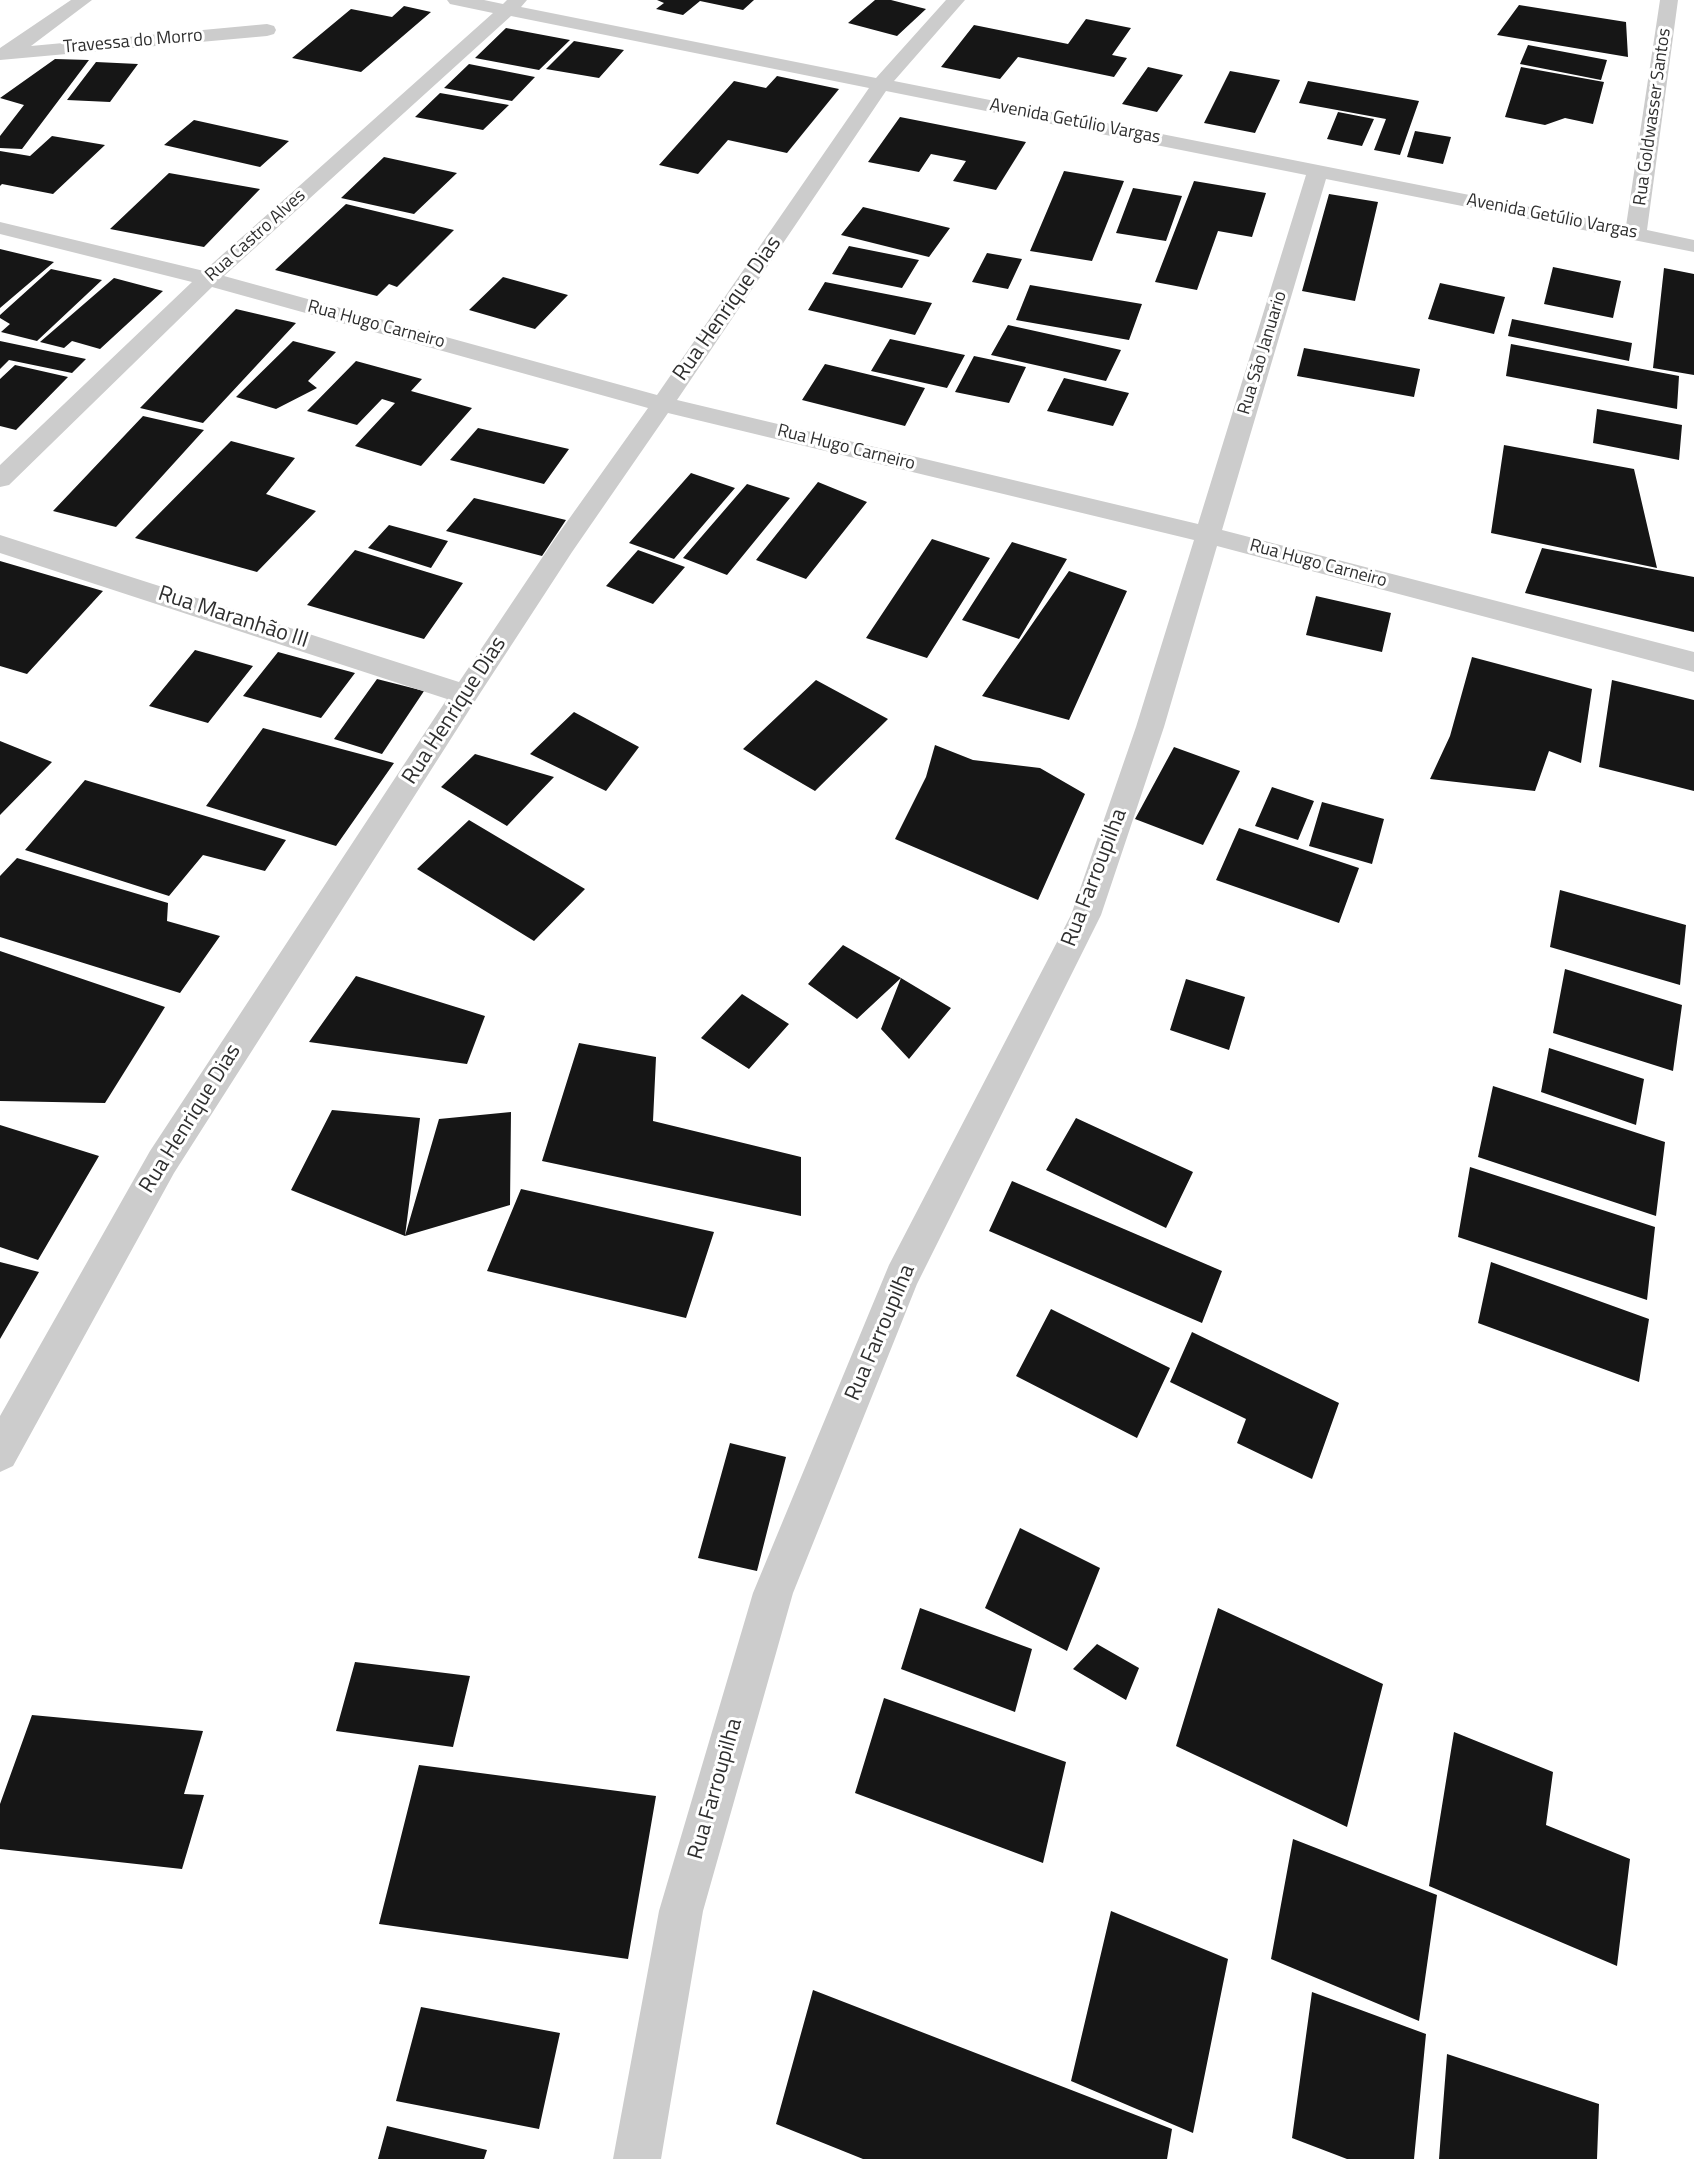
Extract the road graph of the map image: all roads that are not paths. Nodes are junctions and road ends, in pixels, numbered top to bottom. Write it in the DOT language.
graph roads {
  1 [pos="83,0"];
  2 [pos="456,0"];
  3 [pos="956,0"];
  4 [pos="1669,0"];
  5 [pos="512,5"];
  6 [pos="267,30"];
  7 [pos="2,55"];
  8 [pos="882,83"];
  9 [pos="1318,170"];
  10 [pos="0,228"];
  11 [pos="1636,234"];
  12 [pos="1694,246"];
  13 [pos="208,279"];
  14 [pos="662,404"];
  15 [pos="0,478"];
  16 [pos="1207,535"];
  17 [pos="0,544"];
  18 [pos="1694,662"];
  19 [pos="465,694"];
  20 [pos="0,1453"];
  21 [pos="637,2159"];
  1 -- 7 [label="street"];
  2 -- 5 [label="street, Avenida Getúlio Vargas"];
  3 -- 8 [label="street, Rua Henrique Dias"];
  4 -- 11 [label="street, Rua Goldwasser Santos"];
  5 -- 8 [label="street, Avenida Getúlio Vargas"];
  5 -- 13 [label="street, Rua Castro Alves"];
  6 -- 7 [label="street, Travessa do Morro"];
  8 -- 9 [label="street, Avenida Getúlio Vargas"];
  8 -- 14 [label="street, Rua Henrique Dias"];
  9 -- 11 [label="street, Avenida Getúlio Vargas"];
  9 -- 16 [label="street, Rua São Januario"];
  10 -- 13 [label="street, Rua Hugo Carneiro"];
  11 -- 12 [label="street, Avenida Getúlio Vargas"];
  13 -- 14 [label="street, Rua Hugo Carneiro"];
  13 -- 15 [label="street, Rua Castro Alves"];
  14 -- 16 [label="street, Rua Hugo Carneiro"];
  14 -- 19 [label="street, Rua Henrique Dias"];
  16 -- 18 [label="street, Rua Hugo Carneiro"];
  16 -- 21 [label="street, Rua Farroupilha"];
  17 -- 19 [label="street, Rua Maranhão III"];
  19 -- 20 [label="street, Rua Henrique Dias"];
}
